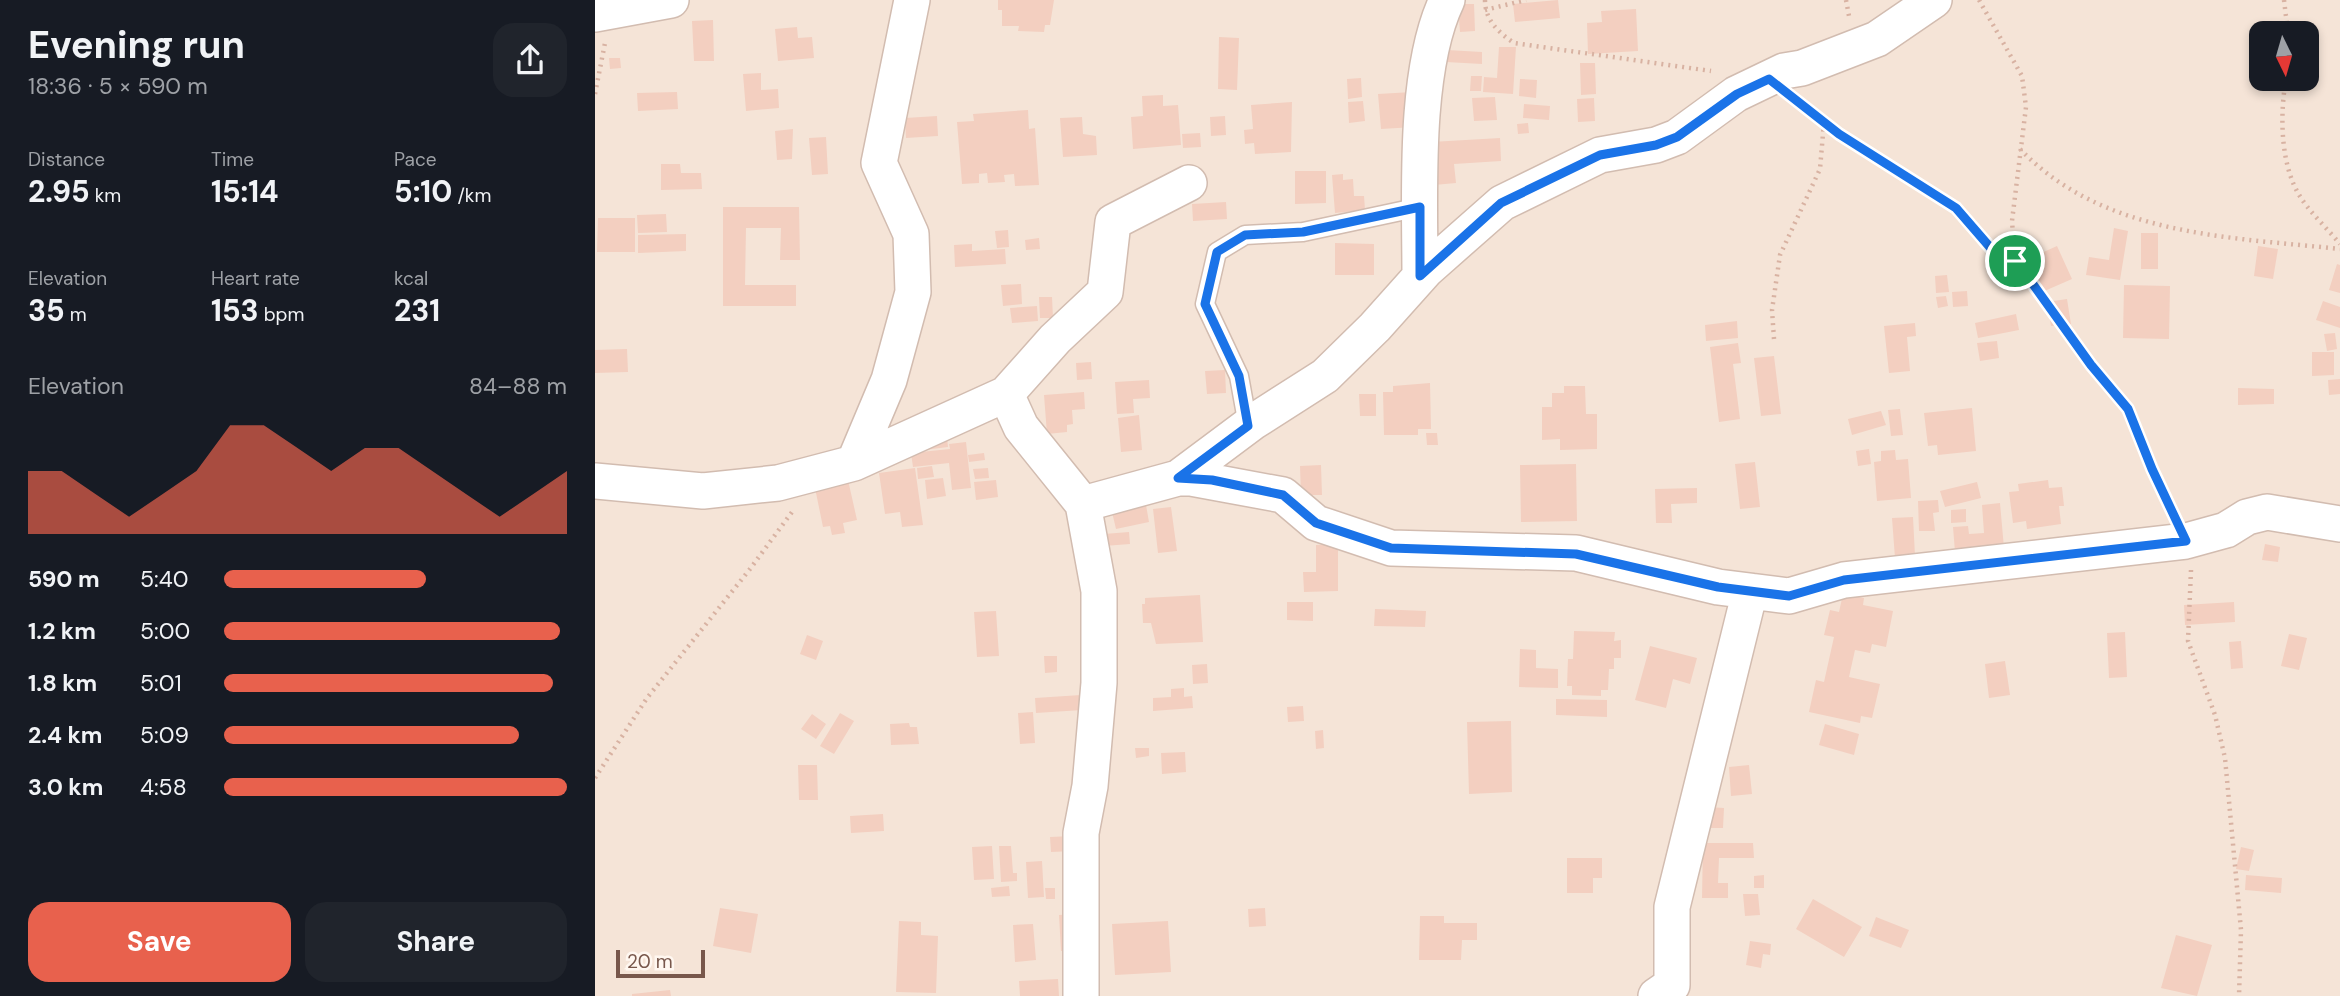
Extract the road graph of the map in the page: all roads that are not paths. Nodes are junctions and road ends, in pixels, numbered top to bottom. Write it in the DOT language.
graph roads {
  1 [pos="671,0"];
  2 [pos="912,0"];
  3 [pos="1934,0"];
  4 [pos="1433,5"];
  5 [pos="595,14"];
  6 [pos="1189,183"];
  7 [pos="1420,207"];
  8 [pos="1420,276"];
  9 [pos="1006,394"];
  10 [pos="1248,426"];
  11 [pos="838,468"];
  12 [pos="1178,478"];
  13 [pos="595,481"];
  14 [pos="1083,504"];
  15 [pos="2340,524"];
  16 [pos="1750,591"];
  17 [pos="1081,996"];
  18 [pos="1655,996"];
  1 -- 5 [label="street"];
  2 -- 11 [label="street"];
  3 -- 8 [label="street"];
  4 -- 7 [label="street"];
  6 -- 9 [label="street"];
  7 -- 8 [label="street"];
  7 -- 10 [label="lane"];
  8 -- 10 [label="street"];
  9 -- 11 [label="street"];
  9 -- 14 [label="street"];
  10 -- 12 [label="street"];
  11 -- 13 [label="street"];
  12 -- 14 [label="street"];
  12 -- 16 [label="street"];
  14 -- 17 [label="street"];
  15 -- 16 [label="street"];
  16 -- 18 [label="street"];
}
